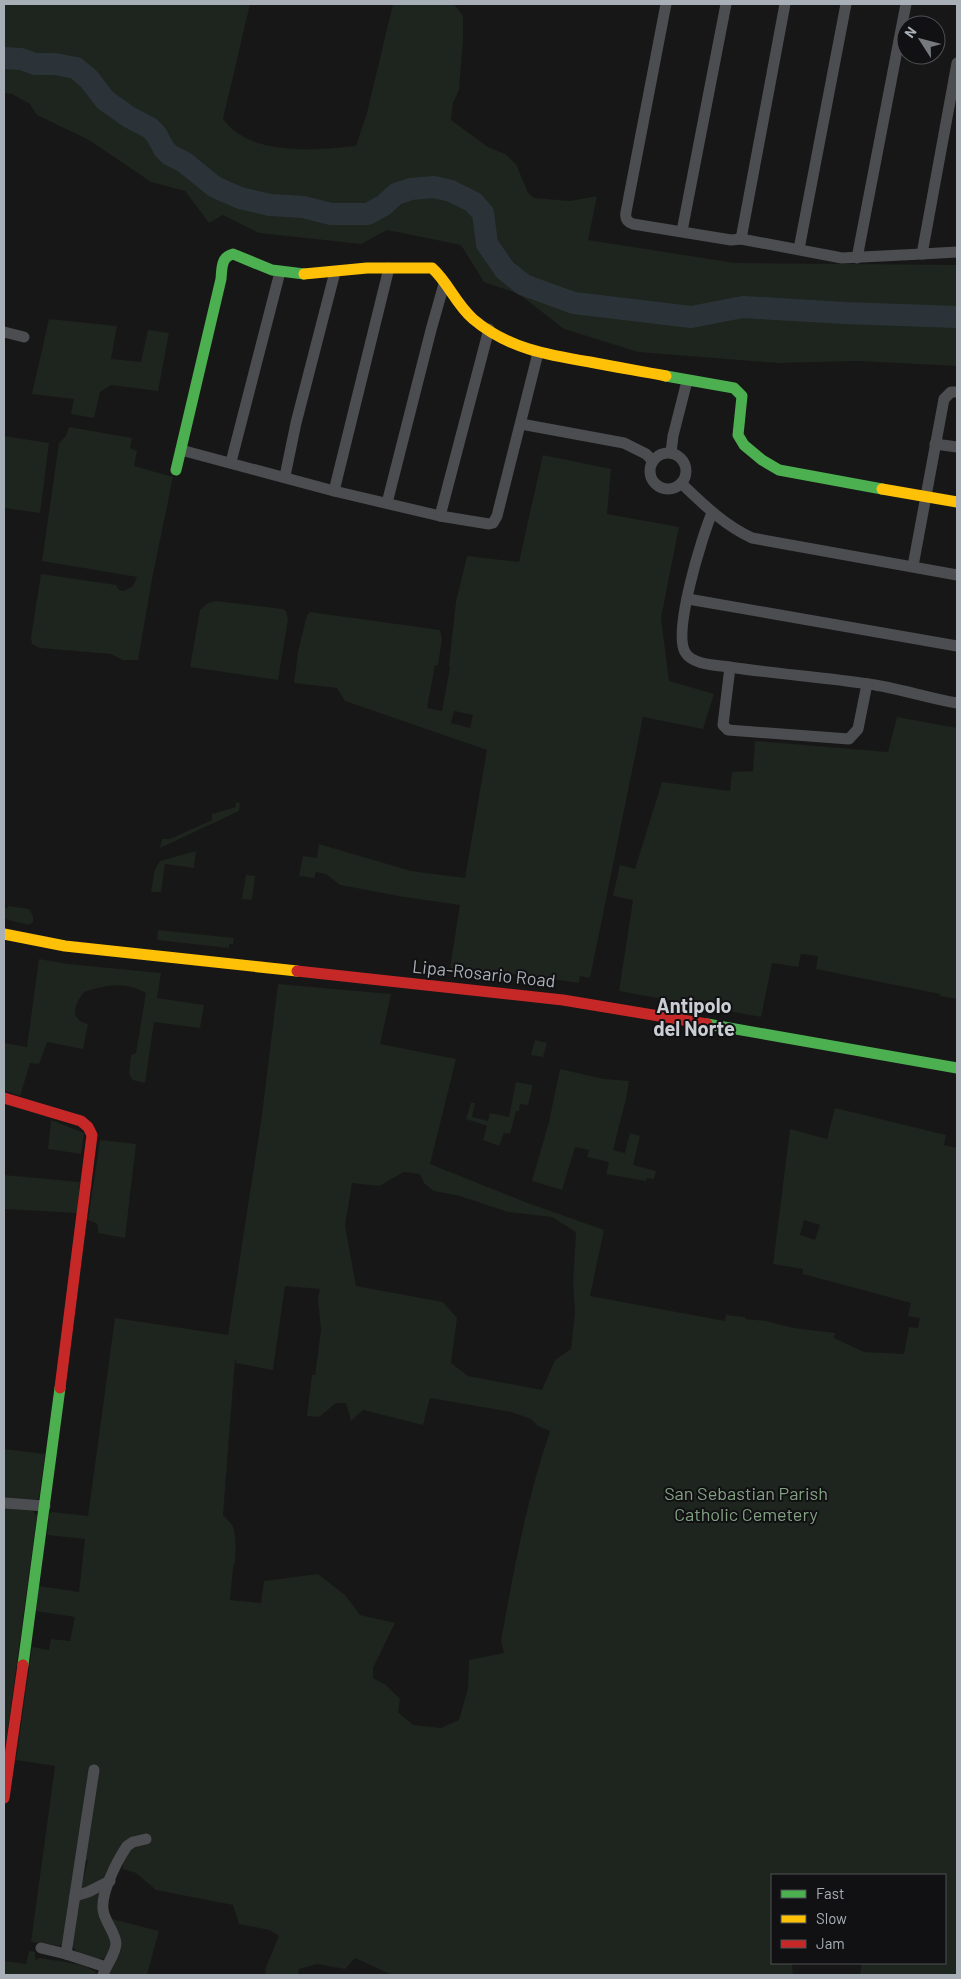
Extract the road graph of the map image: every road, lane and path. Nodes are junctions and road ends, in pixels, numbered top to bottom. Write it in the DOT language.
graph roads {
  1 [pos="666,4"];
  2 [pos="726,4"];
  3 [pos="785,4"];
  4 [pos="846,4"];
  5 [pos="906,4"];
  6 [pos="957,66"];
  7 [pos="682,231"];
  8 [pos="741,239"];
  9 [pos="799,249"];
  10 [pos="957,252"];
  11 [pos="922,254"];
  12 [pos="856,258"];
  13 [pos="389,268"];
  14 [pos="280,272"];
  15 [pos="335,272"];
  16 [pos="444,284"];
  17 [pos="489,329"];
  18 [pos="4,332"];
  19 [pos="24,337"];
  20 [pos="538,353"];
  21 [pos="687,380"];
  22 [pos="957,392"];
  23 [pos="521,424"];
  24 [pos="935,444"];
  25 [pos="957,447"];
  26 [pos="182,450"];
  27 [pos="671,453"];
  28 [pos="653,461"];
  29 [pos="231,462"];
  30 [pos="176,470"];
  31 [pos="285,476"];
  32 [pos="681,482"];
  33 [pos="334,491"];
  34 [pos="926,497"];
  35 [pos="957,502"];
  36 [pos="387,504"];
  37 [pos="712,513"];
  38 [pos="440,516"];
  39 [pos="913,566"];
  40 [pos="957,575"];
  41 [pos="688,599"];
  42 [pos="957,646"];
  43 [pos="730,667"];
  44 [pos="867,684"];
  45 [pos="957,703"];
  46 [pos="4,934"];
  47 [pos="957,1068"];
  48 [pos="4,1098"];
  49 [pos="4,1503"];
  50 [pos="45,1506"];
  51 [pos="94,1770"];
  52 [pos="4,1798"];
  53 [pos="146,1840"];
  54 [pos="110,1880"];
  55 [pos="75,1896"];
  56 [pos="40,1948"];
  57 [pos="66,1954"];
  58 [pos="104,1971"];
  1 -- 7 [label="street"];
  2 -- 7 [label="street"];
  3 -- 8 [label="street"];
  4 -- 9 [label="street"];
  5 -- 12 [label="street"];
  6 -- 11 [label="street"];
  7 -- 8 [label="street"];
  8 -- 9 [label="street"];
  9 -- 12 [label="street"];
  10 -- 11 [label="street"];
  11 -- 12 [label="street"];
  13 -- 15 [label="street"];
  13 -- 16 [label="street"];
  13 -- 33 [label="street"];
  14 -- 15 [label="street"];
  14 -- 26 [label="street"];
  14 -- 29 [label="street"];
  15 -- 31 [label="street"];
  16 -- 17 [label="street"];
  16 -- 36 [label="street"];
  17 -- 20 [label="street"];
  17 -- 38 [label="street"];
  18 -- 19 [label="street"];
  20 -- 21 [label="street"];
  20 -- 23 [label="street"];
  21 -- 27 [label="street"];
  21 -- 34 [label="street"];
  22 -- 24 [label="street"];
  23 -- 28 [label="street"];
  23 -- 38 [label="street"];
  24 -- 25 [label="street"];
  24 -- 34 [label="street"];
  26 -- 29 [label="street"];
  26 -- 30 [label="street"];
  27 -- 28 [label="street"];
  27 -- 32 [label="street"];
  28 -- 32 [label="street"];
  29 -- 31 [label="street"];
  31 -- 33 [label="street"];
  32 -- 37 [label="street"];
  33 -- 36 [label="street"];
  34 -- 35 [label="street"];
  34 -- 39 [label="street"];
  36 -- 38 [label="street"];
  37 -- 39 [label="street"];
  37 -- 41 [label="street"];
  39 -- 40 [label="street"];
  41 -- 42 [label="street"];
  41 -- 43 [label="street"];
  43 -- 44 [label="street"];
  43 -- 44 [label="street"];
  44 -- 45 [label="street"];
  46 -- 47 [label="street, Lipa-Rosario Road"];
  48 -- 50 [label="street"];
  49 -- 50 [label="street"];
  50 -- 52 [label="street"];
  51 -- 55 [label="street"];
  53 -- 54 [label="street"];
  54 -- 55 [label="street"];
  54 -- 58 [label="street"];
  55 -- 57 [label="street"];
  56 -- 57 [label="street"];
  57 -- 58 [label="street"];
}
